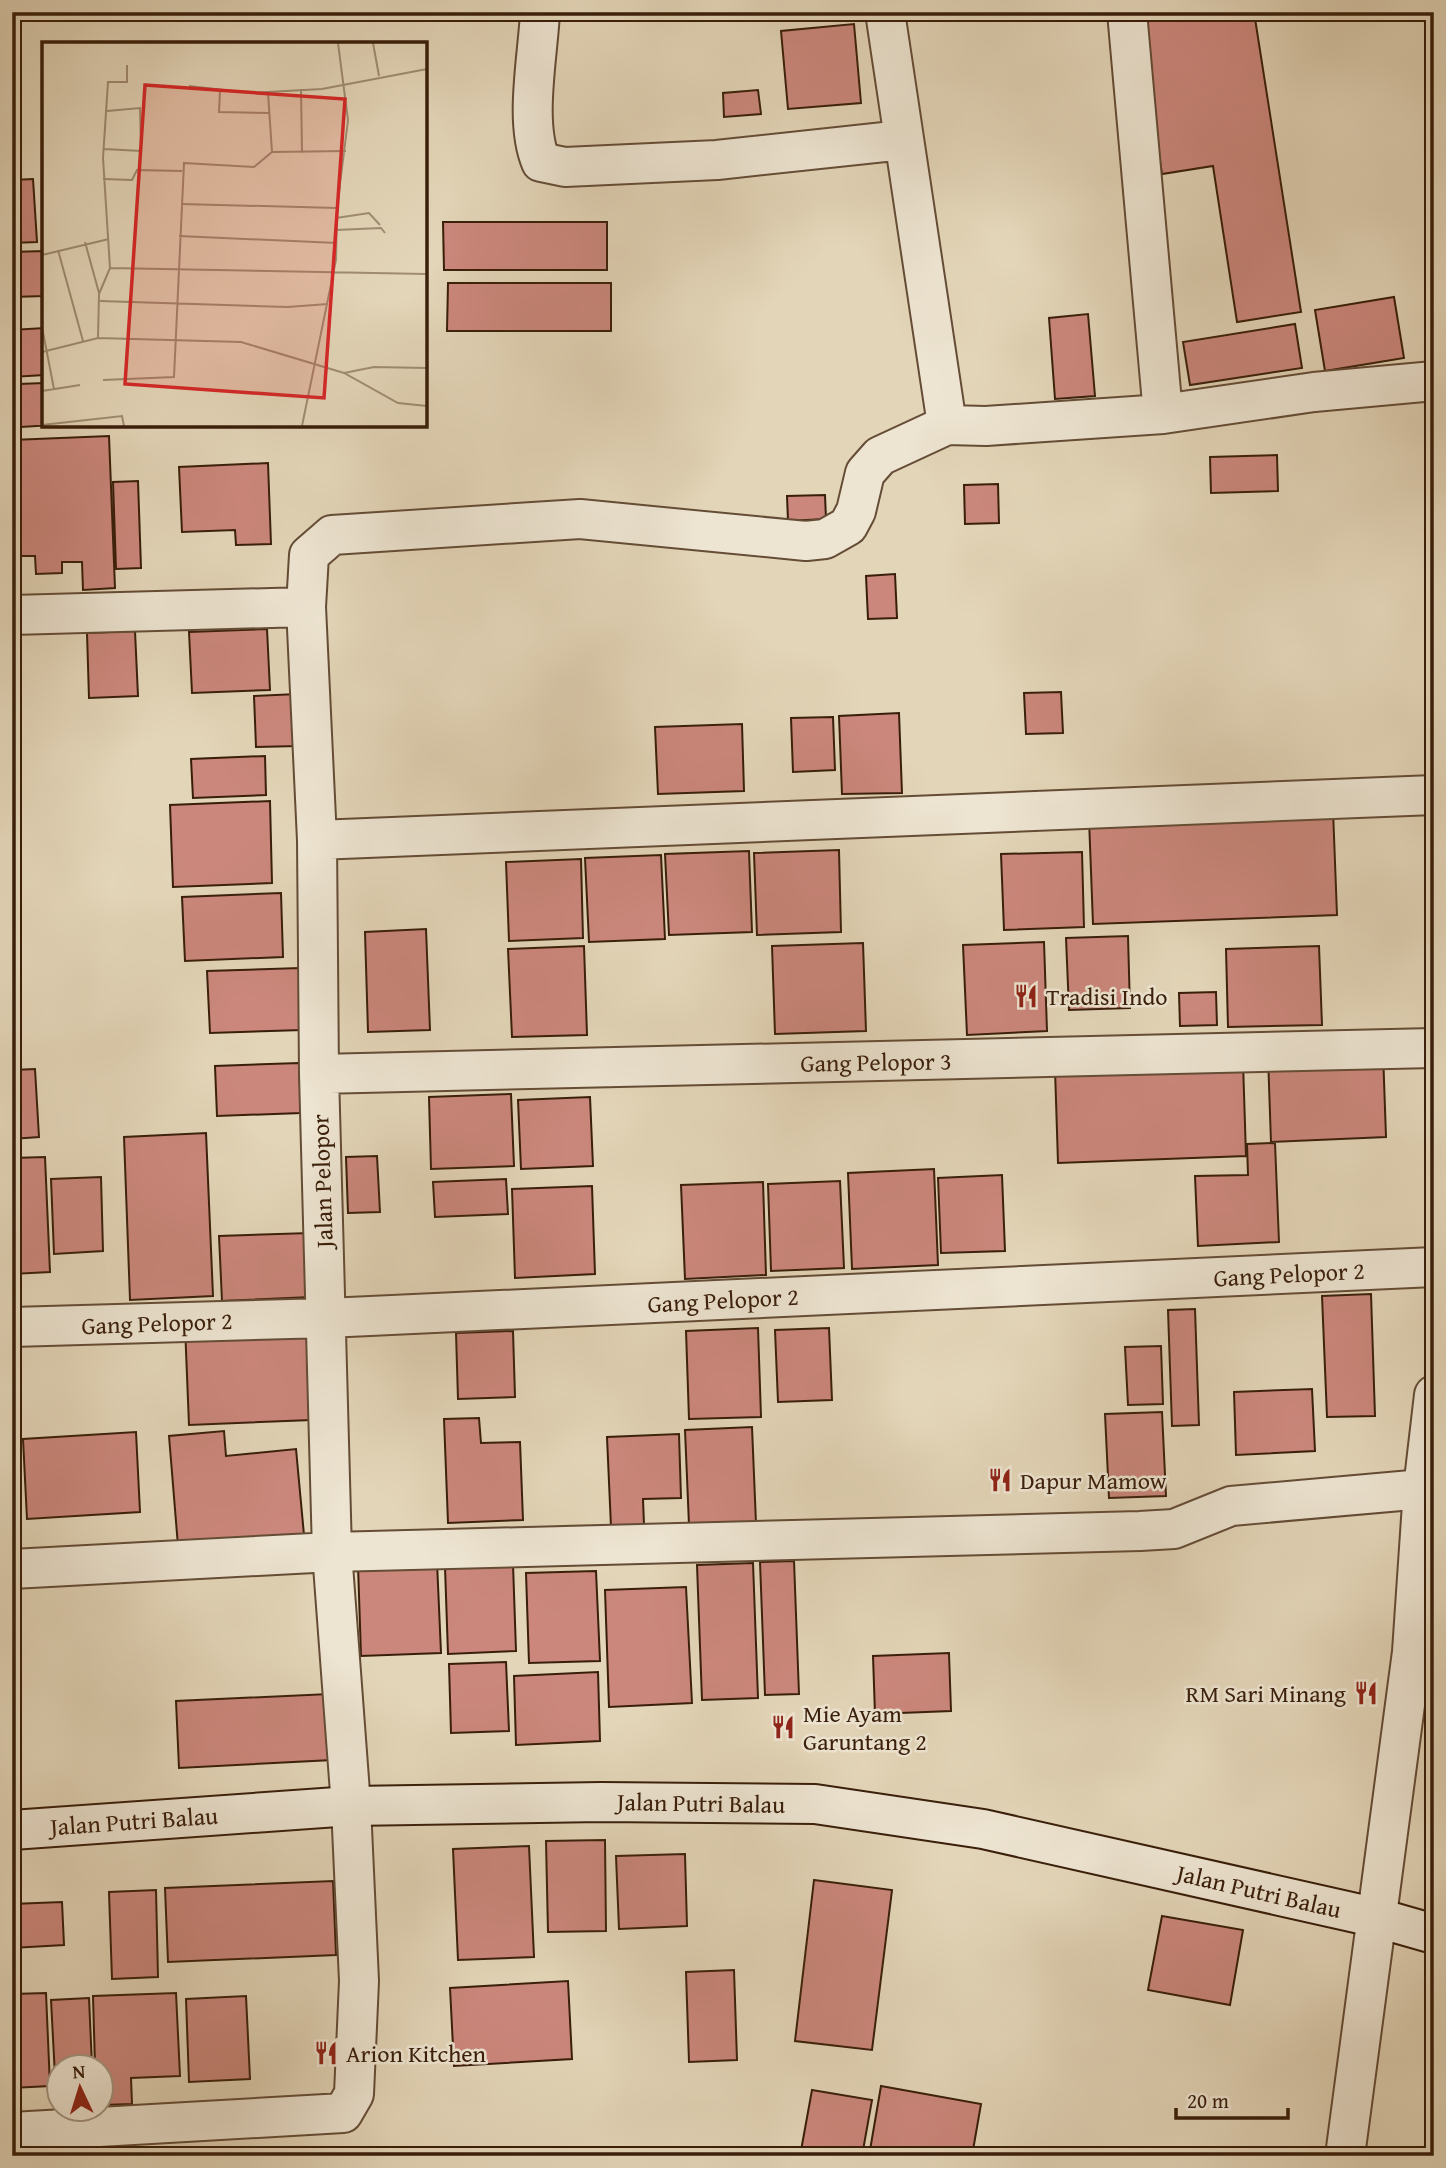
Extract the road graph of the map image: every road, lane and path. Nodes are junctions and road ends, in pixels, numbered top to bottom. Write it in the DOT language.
graph roads {
  1 [pos="540,12"];
  2 [pos="886,12"];
  3 [pos="1127,12"];
  4 [pos="903,140"];
  5 [pos="1434,381"];
  6 [pos="1163,414"];
  7 [pos="947,425"];
  8 [pos="306,607"];
  9 [pos="12,615"];
  10 [pos="1434,795"];
  11 [pos="317,840"];
  12 [pos="1434,1048"];
  13 [pos="319,1074"];
  14 [pos="1434,1267"];
  15 [pos="327,1318"];
  16 [pos="12,1327"];
  17 [pos="1434,1395"];
  18 [pos="1423,1489"];
  19 [pos="332,1552"];
  20 [pos="12,1569"];
  21 [pos="351,1806"];
  22 [pos="12,1830"];
  23 [pos="1378,1918"];
  24 [pos="1434,1934"];
  25 [pos="12,2132"];
  26 [pos="1345,2156"];
  1 -- 4 [label="street"];
  2 -- 4 [label="street"];
  3 -- 6 [label="street"];
  4 -- 7 [label="street"];
  5 -- 6 [label="street"];
  6 -- 7 [label="street"];
  7 -- 8 [label="street, Jalan Pelopor"];
  8 -- 9 [label="street"];
  8 -- 11 [label="street, Jalan Pelopor"];
  10 -- 11 [label="street"];
  11 -- 13 [label="street, Jalan Pelopor"];
  12 -- 13 [label="street, Gang Pelopor 3"];
  13 -- 15 [label="street, Jalan Pelopor"];
  14 -- 15 [label="street, Gang Pelopor 2"];
  15 -- 16 [label="street, Gang Pelopor 2"];
  15 -- 19 [label="street, Jalan Pelopor"];
  17 -- 18 [label="street"];
  18 -- 19 [label="street"];
  18 -- 23 [label="street"];
  19 -- 20 [label="street"];
  19 -- 21 [label="street, Jalan Pelopor"];
  21 -- 22 [label="street, Jalan Putri Balau"];
  21 -- 23 [label="street, Jalan Putri Balau"];
  21 -- 25 [label="street, Jalan Pelopor"];
  23 -- 24 [label="street, Jalan Putri Balau"];
  23 -- 26 [label="street"];
}
